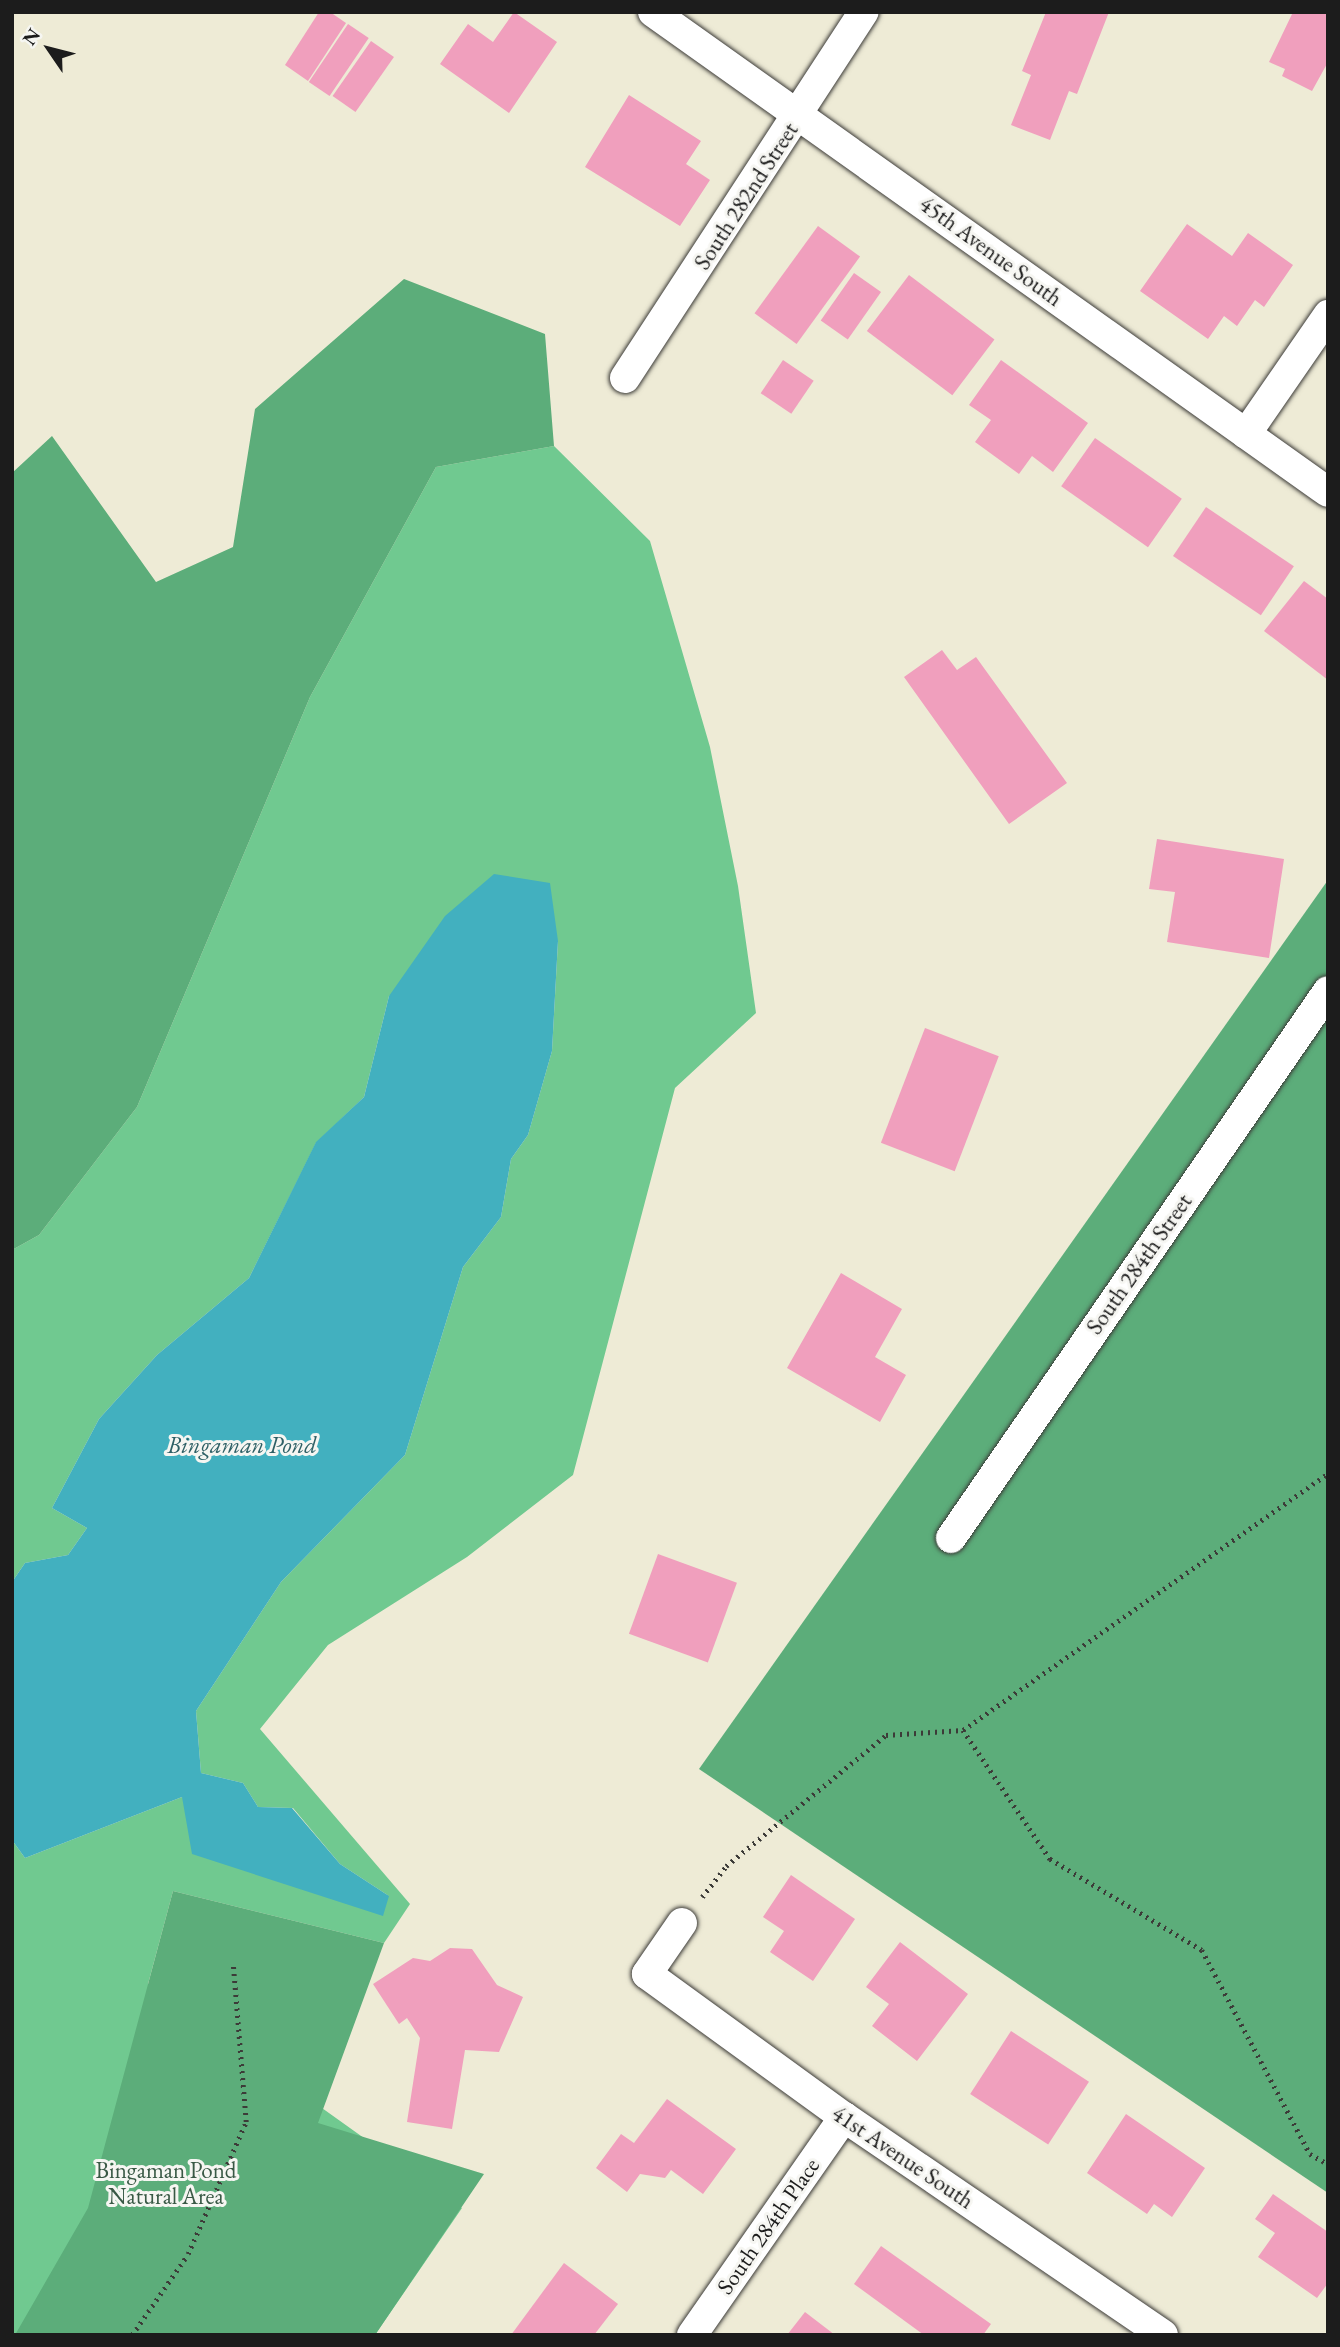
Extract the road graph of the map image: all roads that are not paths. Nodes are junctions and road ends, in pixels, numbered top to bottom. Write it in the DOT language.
graph roads {
  1 [pos="653,12"];
  2 [pos="864,12"];
  3 [pos="800,114"];
  4 [pos="1328,315"];
  5 [pos="625,378"];
  6 [pos="1246,434"];
  7 [pos="1328,492"];
  8 [pos="1328,991"];
  9 [pos="951,1538"];
  10 [pos="682,1923"];
  11 [pos="844,2118"];
  12 [pos="692,2335"];
  13 [pos="1163,2335"];
  1 -- 3 [label="street, 45th Avenue South"];
  2 -- 3 [label="street, South 282nd Street"];
  3 -- 5 [label="street, South 282nd Street"];
  3 -- 6 [label="street, 45th Avenue South"];
  4 -- 6 [label="street"];
  6 -- 7 [label="street, 45th Avenue South"];
  8 -- 9 [label="street, South 284th Street"];
  10 -- 11 [label="street, 41st Avenue South"];
  11 -- 12 [label="street, South 284th Place"];
  11 -- 13 [label="street, 41st Avenue South"];
}
